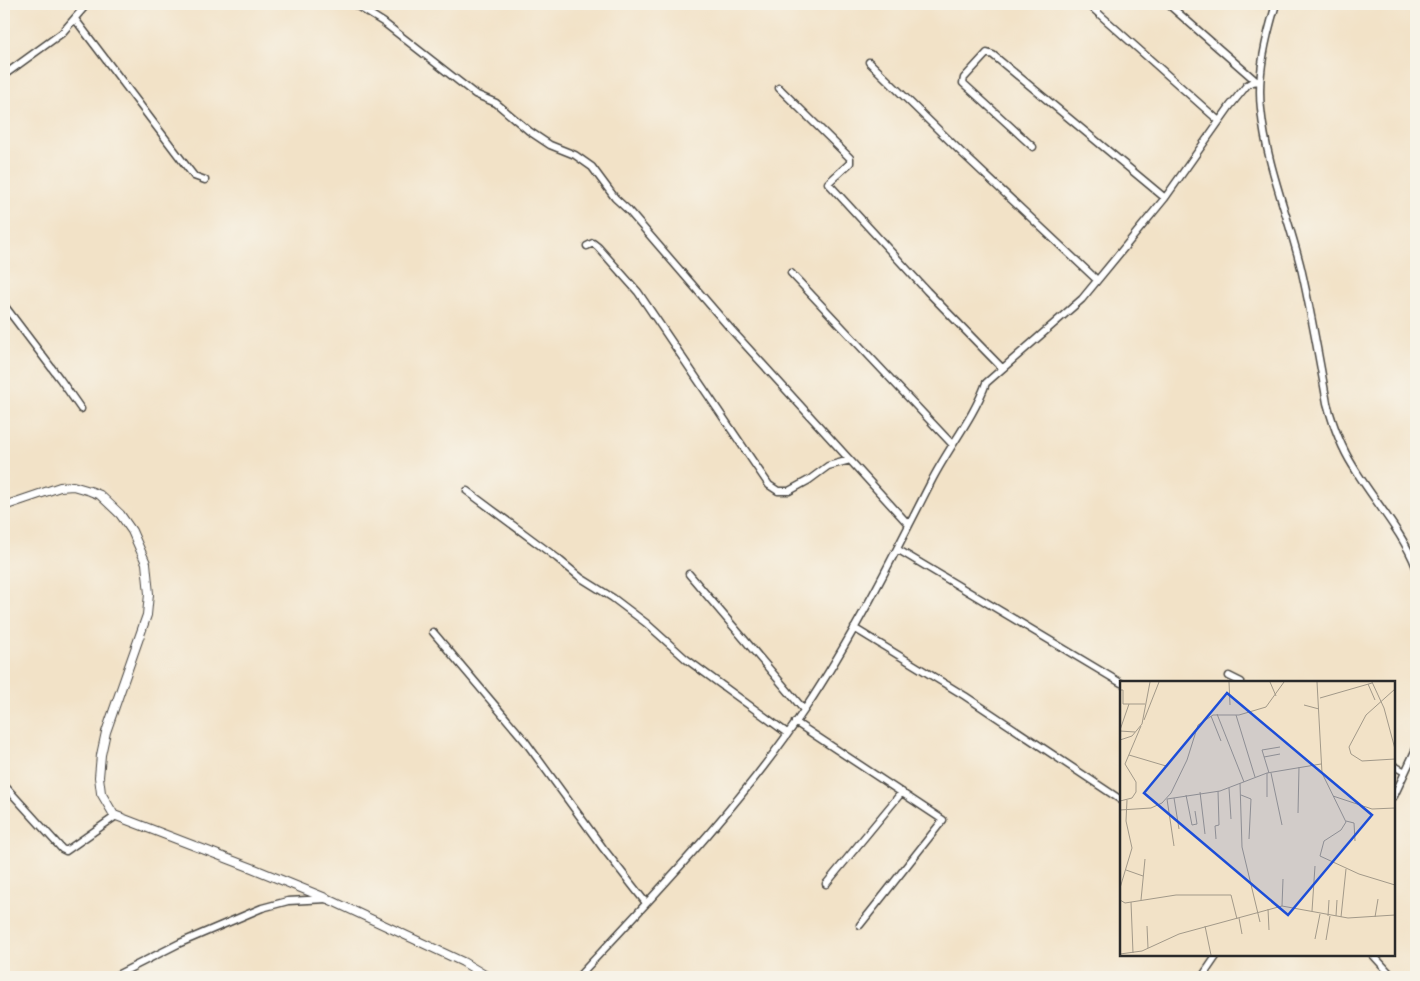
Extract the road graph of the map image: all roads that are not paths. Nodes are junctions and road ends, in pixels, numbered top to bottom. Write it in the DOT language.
graph roads {
  1 [pos="87,4"];
  2 [pos="354,4"];
  3 [pos="1088,4"];
  4 [pos="1168,4"];
  5 [pos="1276,4"];
  6 [pos="75,19"];
  7 [pos="869,62"];
  8 [pos="4,75"];
  9 [pos="1258,81"];
  10 [pos="779,88"];
  11 [pos="1220,121"];
  12 [pos="1034,147"];
  13 [pos="205,180"];
  14 [pos="1165,198"];
  15 [pos="587,246"];
  16 [pos="791,272"];
  17 [pos="1097,280"];
  18 [pos="4,305"];
  19 [pos="1002,368"];
  20 [pos="81,409"];
  21 [pos="952,444"];
  22 [pos="850,460"];
  23 [pos="467,490"];
  24 [pos="4,506"];
  25 [pos="909,525"];
  26 [pos="897,549"];
  27 [pos="1416,567"];
  28 [pos="689,574"];
  29 [pos="854,628"];
  30 [pos="433,632"];
  31 [pos="1230,676"];
  32 [pos="1239,681"];
  33 [pos="1120,682"];
  34 [pos="804,710"];
  35 [pos="795,722"];
  36 [pos="787,733"];
  37 [pos="1416,749"];
  38 [pos="1395,767"];
  39 [pos="1405,772"];
  40 [pos="4,785"];
  41 [pos="902,792"];
  42 [pos="1395,794"];
  43 [pos="1120,799"];
  44 [pos="116,816"];
  45 [pos="826,884"];
  46 [pos="328,899"];
  47 [pos="646,903"];
  48 [pos="860,924"];
  49 [pos="1216,956"];
  50 [pos="1373,956"];
  51 [pos="113,977"];
  52 [pos="488,977"];
  53 [pos="578,977"];
  54 [pos="1202,977"];
  55 [pos="1392,977"];
  1 -- 6 [label="street"];
  2 -- 22 [label="street"];
  3 -- 11 [label="street"];
  4 -- 9 [label="street"];
  5 -- 9 [label="street"];
  6 -- 8 [label="street"];
  6 -- 13 [label="street"];
  7 -- 17 [label="street"];
  9 -- 11 [label="street"];
  9 -- 27 [label="street"];
  10 -- 19 [label="street"];
  11 -- 14 [label="street"];
  12 -- 14 [label="street"];
  14 -- 17 [label="street"];
  15 -- 22 [label="street"];
  16 -- 21 [label="street"];
  17 -- 19 [label="street"];
  18 -- 20 [label="street"];
  19 -- 21 [label="street"];
  21 -- 25 [label="street"];
  22 -- 25 [label="street"];
  23 -- 36 [label="street"];
  24 -- 44 [label="street"];
  25 -- 26 [label="street"];
  26 -- 29 [label="street"];
  26 -- 33 [label="street"];
  28 -- 34 [label="street"];
  29 -- 34 [label="street"];
  29 -- 43 [label="street"];
  30 -- 47 [label="street"];
  31 -- 32 [label="street"];
  34 -- 35 [label="street"];
  35 -- 36 [label="street"];
  35 -- 41 [label="street"];
  36 -- 47 [label="street"];
  37 -- 39 [label="street"];
  38 -- 39 [label="street"];
  39 -- 42 [label="street"];
  40 -- 44 [label="street"];
  41 -- 45 [label="street"];
  41 -- 48 [label="street"];
  44 -- 46 [label="street"];
  46 -- 51 [label="street"];
  46 -- 52 [label="street"];
  47 -- 53 [label="street"];
  49 -- 54 [label="street"];
  50 -- 55 [label="street"];
}
